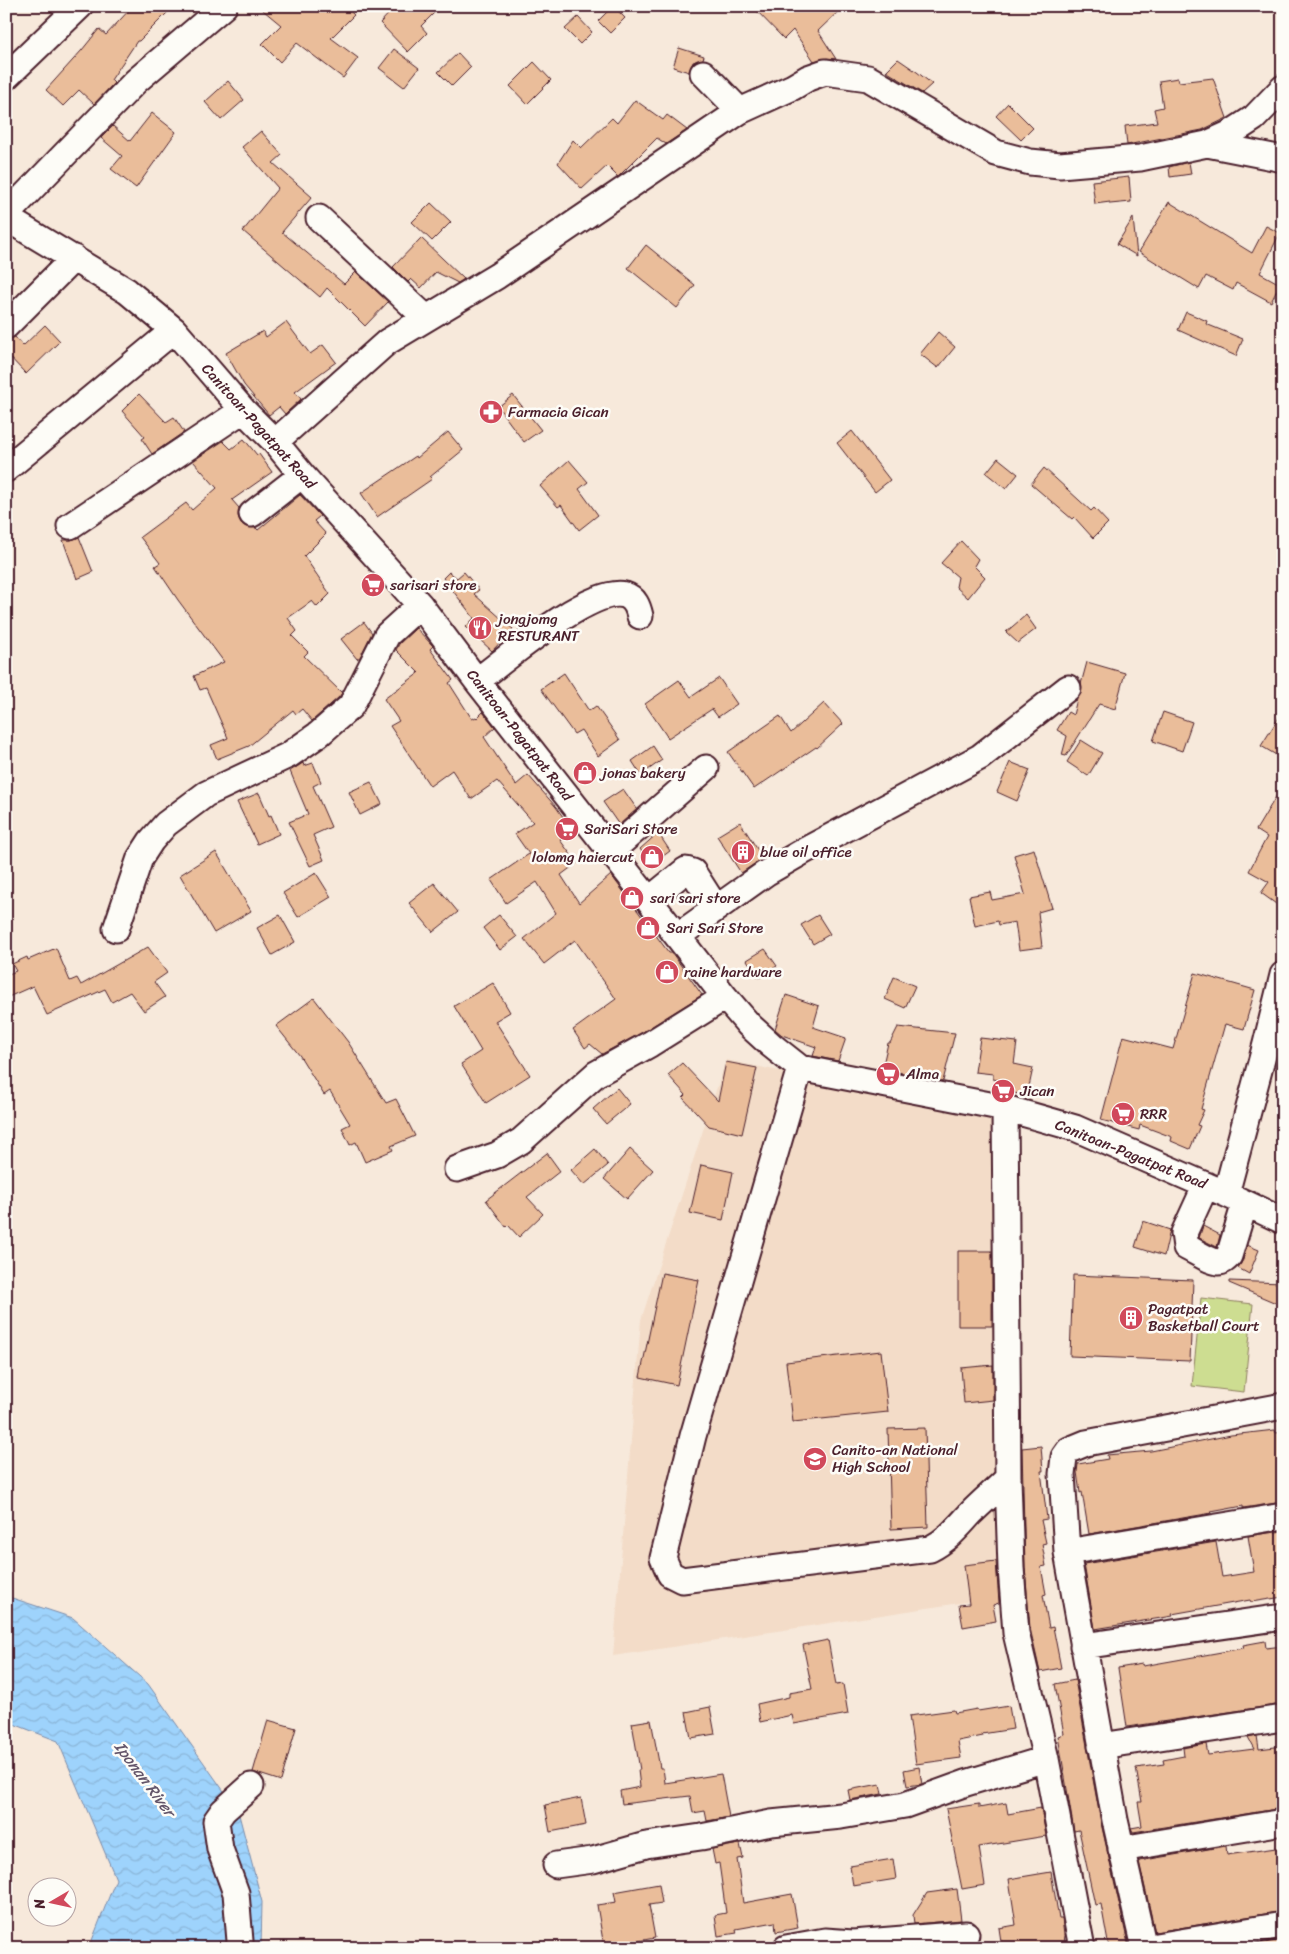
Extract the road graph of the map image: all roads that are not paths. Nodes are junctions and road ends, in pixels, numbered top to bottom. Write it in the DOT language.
graph roads {
  1 [pos="80,6"];
  2 [pos="224,6"];
  3 [pos="703,73"];
  4 [pos="6,77"];
  5 [pos="1283,88"];
  6 [pos="740,111"];
  7 [pos="1207,144"];
  8 [pos="1283,159"];
  9 [pos="6,216"];
  10 [pos="320,218"];
  11 [pos="74,258"];
  12 [pos="426,318"];
  13 [pos="6,326"];
  14 [pos="174,330"];
  15 [pos="243,410"];
  16 [pos="274,442"];
  17 [pos="6,469"];
  18 [pos="302,475"];
  19 [pos="252,514"];
  20 [pos="70,526"];
  21 [pos="420,604"];
  22 [pos="640,616"];
  23 [pos="477,681"];
  24 [pos="1068,688"];
  25 [pos="706,768"];
  26 [pos="610,852"];
  27 [pos="649,900"];
  28 [pos="716,908"];
  29 [pos="116,929"];
  30 [pos="679,935"];
  31 [pos="1283,974"];
  32 [pos="726,997"];
  33 [pos="800,1068"];
  34 [pos="1005,1108"];
  35 [pos="457,1168"];
  36 [pos="1226,1194"];
  37 [pos="1283,1221"];
  38 [pos="1283,1406"];
  39 [pos="1008,1478"];
  40 [pos="1283,1516"];
  41 [pos="1067,1552"];
  42 [pos="1283,1617"];
  43 [pos="1083,1646"];
  44 [pos="1283,1718"];
  45 [pos="1101,1746"];
  46 [pos="1046,1759"];
  47 [pos="251,1786"];
  48 [pos="1283,1822"];
  49 [pos="1122,1849"];
  50 [pos="556,1865"];
  51 [pos="1283,1925"];
  52 [pos="966,1934"];
  53 [pos="239,1948"];
  54 [pos="786,1948"];
  55 [pos="1082,1948"];
  56 [pos="1144,1948"];
  1 -- 4 [label="street"];
  2 -- 9 [label="street"];
  3 -- 6 [label="street"];
  5 -- 7 [label="street"];
  6 -- 7 [label="street"];
  6 -- 12 [label="street"];
  7 -- 8 [label="street"];
  9 -- 11 [label="street, Canitoan-Pagatpat Road"];
  10 -- 12 [label="street"];
  11 -- 13 [label="street"];
  11 -- 14 [label="street, Canitoan-Pagatpat Road"];
  12 -- 16 [label="street"];
  14 -- 15 [label="street, Canitoan-Pagatpat Road"];
  14 -- 17 [label="street"];
  15 -- 16 [label="street, Canitoan-Pagatpat Road"];
  15 -- 20 [label="street"];
  16 -- 18 [label="street, Canitoan-Pagatpat Road"];
  18 -- 19 [label="street"];
  18 -- 21 [label="street, Canitoan-Pagatpat Road"];
  21 -- 23 [label="street, Canitoan-Pagatpat Road"];
  21 -- 29 [label="street"];
  22 -- 23 [label="street"];
  23 -- 26 [label="street, Canitoan-Pagatpat Road"];
  24 -- 28 [label="street"];
  25 -- 26 [label="street"];
  26 -- 27 [label="street, Canitoan-Pagatpat Road"];
  27 -- 28 [label="street"];
  27 -- 30 [label="street, Canitoan-Pagatpat Road"];
  28 -- 30 [label="street"];
  30 -- 32 [label="street, Canitoan-Pagatpat Road"];
  31 -- 36 [label="street"];
  32 -- 33 [label="street, Canitoan-Pagatpat Road"];
  32 -- 35 [label="street"];
  33 -- 34 [label="street, Canitoan-Pagatpat Road"];
  33 -- 39 [label="street"];
  34 -- 36 [label="street, Canitoan-Pagatpat Road"];
  34 -- 39 [label="street"];
  36 -- 37 [label="street, Canitoan-Pagatpat Road"];
  38 -- 41 [label="street"];
  39 -- 46 [label="street"];
  40 -- 41 [label="street"];
  41 -- 43 [label="street"];
  42 -- 43 [label="street"];
  43 -- 45 [label="street"];
  44 -- 45 [label="street"];
  45 -- 49 [label="street"];
  46 -- 50 [label="street"];
  46 -- 55 [label="street"];
  47 -- 53 [label="street"];
  48 -- 49 [label="street"];
  49 -- 56 [label="street"];
  51 -- 56 [label="street"];
  52 -- 54 [label="street"];
}
